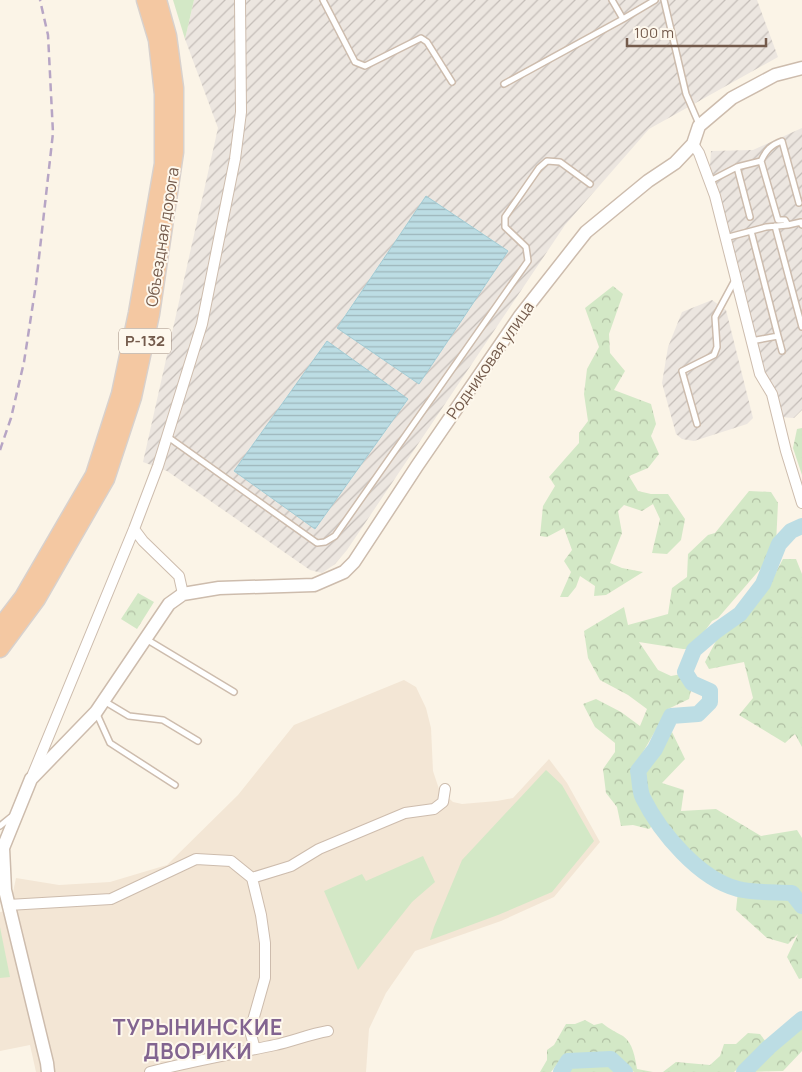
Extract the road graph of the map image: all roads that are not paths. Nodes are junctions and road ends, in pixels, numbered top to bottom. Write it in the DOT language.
graph roads {
  1 [pos="145,0"];
  2 [pos="158,0"];
  3 [pos="240,0"];
  4 [pos="323,0"];
  5 [pos="612,0"];
  6 [pos="655,0"];
  7 [pos="664,0"];
  8 [pos="622,19"];
  9 [pos="802,68"];
  10 [pos="452,82"];
  11 [pos="504,84"];
  12 [pos="699,126"];
  13 [pos="693,144"];
  14 [pos="761,161"];
  15 [pos="737,167"];
  16 [pos="709,181"];
  17 [pos="590,184"];
  18 [pos="799,203"];
  19 [pos="750,216"];
  20 [pos="802,223"];
  21 [pos="788,224"];
  22 [pos="775,226"];
  23 [pos="751,231"];
  24 [pos="725,238"];
  25 [pos="736,280"];
  26 [pos="802,327"];
  27 [pos="778,336"];
  28 [pos="751,341"];
  29 [pos="782,351"];
  30 [pos="697,424"];
  31 [pos="168,437"];
  32 [pos="802,503"];
  33 [pos="134,529"];
  34 [pos="184,594"];
  35 [pos="0,627"];
  36 [pos="146,639"];
  37 [pos="0,649"];
  38 [pos="234,692"];
  39 [pos="104,701"];
  40 [pos="96,712"];
  41 [pos="198,741"];
  42 [pos="31,779"];
  43 [pos="175,785"];
  44 [pos="445,790"];
  45 [pos="16,813"];
  46 [pos="0,826"];
  47 [pos="252,878"];
  48 [pos="8,905"];
  49 [pos="328,1031"];
  50 [pos="255,1049"];
  51 [pos="48,1072"];
  52 [pos="150,1072"];
  1 -- 35 [label="highway, Объездная дорога / Р-132"];
  2 -- 37 [label="highway, Объездная дорога / Р-132"];
  3 -- 31 [label="street"];
  4 -- 10 [label="lane"];
  5 -- 8 [label="lane"];
  6 -- 8 [label="lane"];
  7 -- 12 [label="lane"];
  8 -- 11 [label="lane"];
  9 -- 12 [label="street"];
  12 -- 13 [label="street, Родниковая улица"];
  13 -- 16 [label="street"];
  13 -- 34 [label="street, Родниковая улица"];
  14 -- 15 [label="lane"];
  14 -- 18 [label="lane"];
  14 -- 21 [label="lane"];
  15 -- 16 [label="lane"];
  15 -- 19 [label="lane"];
  16 -- 24 [label="street"];
  17 -- 31 [label="lane"];
  20 -- 21 [label="lane"];
  21 -- 22 [label="lane"];
  22 -- 23 [label="lane"];
  22 -- 26 [label="lane"];
  23 -- 24 [label="lane"];
  23 -- 27 [label="lane"];
  24 -- 25 [label="street"];
  25 -- 28 [label="street"];
  25 -- 30 [label="lane"];
  27 -- 28 [label="lane"];
  27 -- 29 [label="lane"];
  28 -- 32 [label="street"];
  31 -- 33 [label="street"];
  33 -- 34 [label="street"];
  33 -- 42 [label="street"];
  34 -- 36 [label="street, Родниковая улица"];
  36 -- 38 [label="lane"];
  36 -- 39 [label="street"];
  39 -- 40 [label="street"];
  39 -- 41 [label="lane"];
  40 -- 42 [label="street"];
  40 -- 43 [label="lane"];
  42 -- 45 [label="street"];
  44 -- 47 [label="street"];
  45 -- 46 [label="lane"];
  45 -- 48 [label="street"];
  47 -- 48 [label="street"];
  47 -- 50 [label="street"];
  48 -- 51 [label="street"];
  49 -- 50 [label="street"];
  50 -- 52 [label="street"];
}
